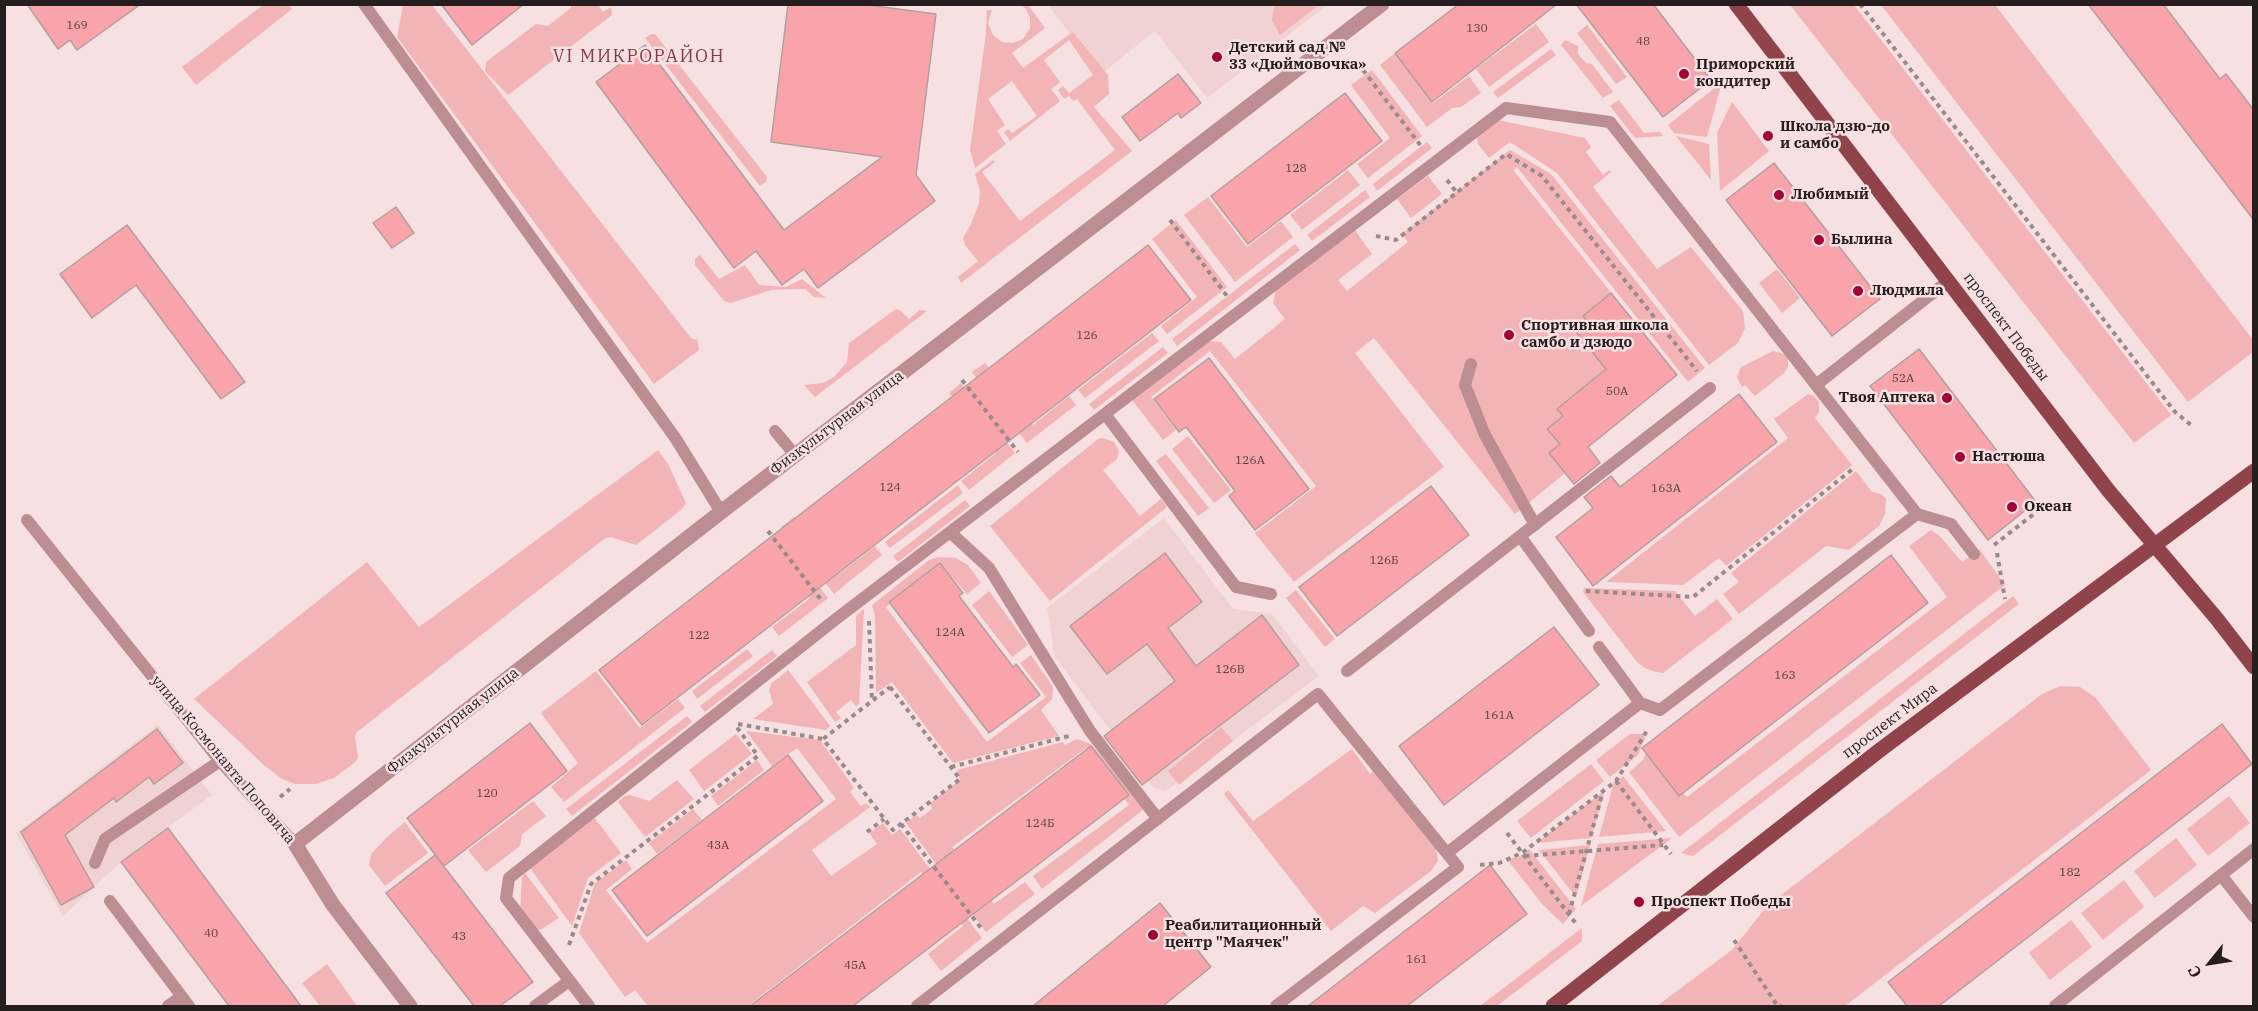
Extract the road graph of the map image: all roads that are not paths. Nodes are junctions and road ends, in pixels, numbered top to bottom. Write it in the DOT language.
graph roads {
  1 [pos="364,4"];
  2 [pos="1382,4"];
  3 [pos="1736,4"];
  4 [pos="1948,281"];
  5 [pos="1471,364"];
  6 [pos="1816,385"];
  7 [pos="1710,388"];
  8 [pos="1105,414"];
  9 [pos="775,431"];
  10 [pos="795,455"];
  11 [pos="2253,471"];
  12 [pos="721,512"];
  13 [pos="1917,514"];
  14 [pos="27,520"];
  15 [pos="1535,525"];
  16 [pos="950,532"];
  17 [pos="1520,536"];
  18 [pos="2154,544"];
  19 [pos="1974,554"];
  20 [pos="1271,594"];
  21 [pos="1589,631"];
  22 [pos="1599,647"];
  23 [pos="2253,667"];
  24 [pos="1347,671"];
  25 [pos="1640,703"];
  26 [pos="220,761"];
  27 [pos="1158,819"];
  28 [pos="295,844"];
  29 [pos="2253,849"];
  30 [pos="1447,853"];
  31 [pos="95,863"];
  32 [pos="2221,874"];
  33 [pos="110,901"];
  34 [pos="2253,917"];
  35 [pos="570,981"];
  36 [pos="185,1002"];
  37 [pos="168,1006"];
  38 [pos="410,1006"];
  39 [pos="535,1006"];
  40 [pos="590,1006"];
  41 [pos="917,1006"];
  42 [pos="1276,1006"];
  43 [pos="1554,1006"];
  44 [pos="2055,1006"];
  1 -- 12 [label="lane"];
  2 -- 10 [label="street, Физкультурная улица"];
  3 -- 4 [label="main road, проспект Победы"];
  4 -- 6 [label="lane"];
  4 -- 18 [label="main road, проспект Победы"];
  5 -- 15 [label="lane"];
  6 -- 8 [label="lane"];
  6 -- 13 [label="lane"];
  7 -- 15 [label="lane"];
  8 -- 16 [label="lane"];
  8 -- 20 [label="lane"];
  9 -- 10 [label="lane"];
  10 -- 12 [label="street, Физкультурная улица"];
  11 -- 18 [label="main road, проспект Мира"];
  12 -- 28 [label="street, Физкультурная улица"];
  13 -- 19 [label="lane"];
  13 -- 25 [label="lane"];
  14 -- 26 [label="lane, улица Космонавта Поповича"];
  15 -- 17 [label="lane"];
  16 -- 27 [label="lane"];
  16 -- 35 [label="lane"];
  17 -- 21 [label="lane"];
  17 -- 24 [label="lane"];
  18 -- 23 [label="main road, проспект Победы"];
  18 -- 43 [label="main road, проспект Мира"];
  22 -- 25 [label="lane"];
  25 -- 30 [label="lane"];
  26 -- 28 [label="lane, улица Космонавта Поповича"];
  26 -- 31 [label="lane"];
  27 -- 30 [label="lane"];
  27 -- 41 [label="lane"];
  28 -- 38 [label="street, улица Космонавта Поповича"];
  29 -- 32 [label="lane"];
  30 -- 42 [label="lane"];
  32 -- 34 [label="lane"];
  32 -- 44 [label="lane"];
  33 -- 36 [label="lane"];
  35 -- 39 [label="lane"];
  35 -- 40 [label="lane"];
  36 -- 37 [label="lane"];
}
